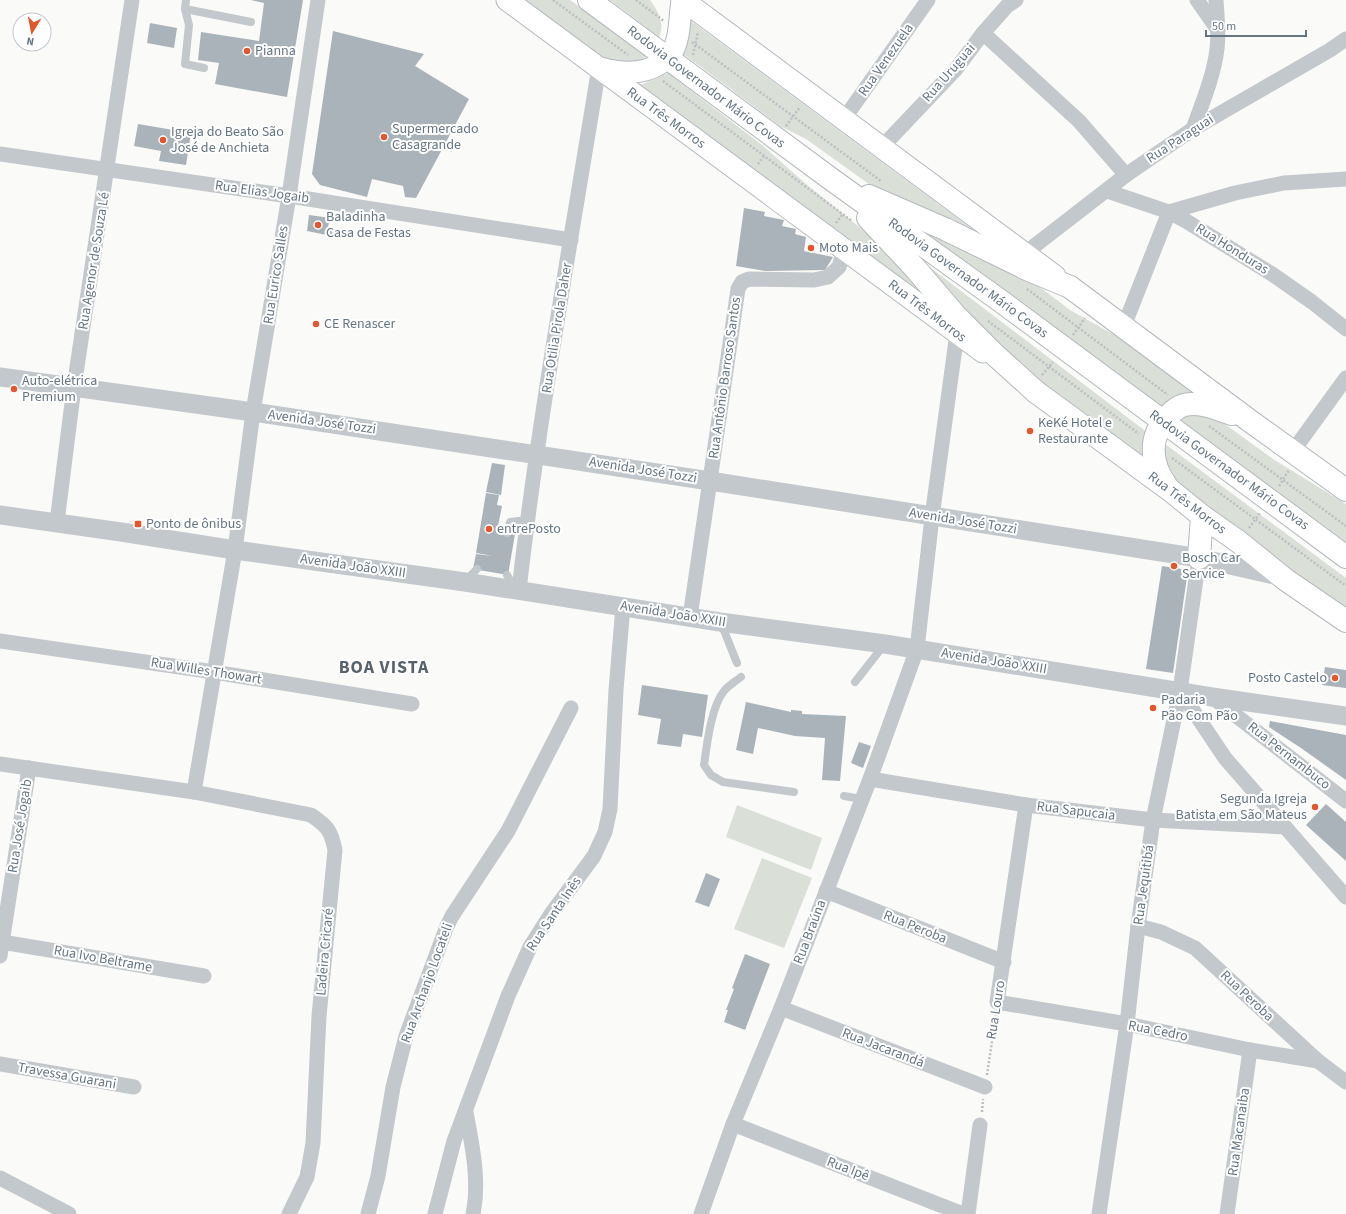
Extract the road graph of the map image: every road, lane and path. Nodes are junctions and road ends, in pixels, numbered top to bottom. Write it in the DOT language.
graph roads {
  1 [pos="132,0"];
  2 [pos="186,0"];
  3 [pos="318,0"];
  4 [pos="507,0"];
  5 [pos="589,0"];
  6 [pos="682,0"];
  7 [pos="928,0"];
  8 [pos="1016,0"];
  9 [pos="1197,0"];
  10 [pos="1216,0"];
  11 [pos="185,9"];
  12 [pos="251,22"];
  13 [pos="1218,30"];
  14 [pos="983,33"];
  15 [pos="1346,39"];
  16 [pos="668,58"];
  17 [pos="599,67"];
  18 [pos="204,68"];
  19 [pos="844,119"];
  20 [pos="1193,129"];
  21 [pos="882,147"];
  22 [pos="0,154"];
  23 [pos="108,170"];
  24 [pos="1126,175"];
  25 [pos="1346,179"];
  26 [pos="831,180"];
  27 [pos="1107,191"];
  28 [pos="289,196"];
  29 [pos="1169,212"];
  30 [pos="571,240"];
  31 [pos="844,248"];
  32 [pos="1024,254"];
  33 [pos="1070,287"];
  34 [pos="1124,326"];
  35 [pos="1346,329"];
  36 [pos="957,333"];
  37 [pos="0,377"];
  38 [pos="1346,378"];
  39 [pos="74,387"];
  40 [pos="1036,392"];
  41 [pos="253,412"];
  42 [pos="1250,421"];
  43 [pos="1162,422"];
  44 [pos="1293,451"];
  45 [pos="537,454"];
  46 [pos="710,481"];
  47 [pos="1170,490"];
  48 [pos="1346,490"];
  49 [pos="0,514"];
  50 [pos="932,516"];
  51 [pos="1202,516"];
  52 [pos="527,520"];
  53 [pos="57,522"];
  54 [pos="507,533"];
  55 [pos="235,550"];
  56 [pos="1346,557"];
  57 [pos="1199,558"];
  58 [pos="1284,577"];
  59 [pos="514,585"];
  60 [pos="622,606"];
  61 [pos="690,617"];
  62 [pos="1346,621"];
  63 [pos="720,622"];
  64 [pos="0,642"];
  65 [pos="885,644"];
  66 [pos="917,649"];
  67 [pos="737,663"];
  68 [pos="214,672"];
  69 [pos="741,677"];
  70 [pos="855,682"];
  71 [pos="1180,691"];
  72 [pos="1212,697"];
  73 [pos="412,704"];
  74 [pos="571,708"];
  75 [pos="1346,716"];
  76 [pos="0,764"];
  77 [pos="29,768"];
  78 [pos="870,778"];
  79 [pos="194,792"];
  80 [pos="794,792"];
  81 [pos="844,796"];
  82 [pos="862,799"];
  83 [pos="1346,801"];
  84 [pos="1026,805"];
  85 [pos="1153,820"];
  86 [pos="1285,827"];
  87 [pos="826,891"];
  88 [pos="1346,897"];
  89 [pos="1138,926"];
  90 [pos="1,949"];
  91 [pos="1004,962"];
  92 [pos="204,976"];
  93 [pos="997,1002"];
  94 [pos="781,1008"];
  95 [pos="1127,1024"];
  96 [pos="1250,1050"];
  97 [pos="1318,1061"];
  98 [pos="0,1064"];
  99 [pos="1346,1082"];
  100 [pos="134,1087"];
  101 [pos="985,1087"];
  102 [pos="466,1112"];
  103 [pos="733,1124"];
  104 [pos="980,1125"];
  105 [pos="0,1178"];
  106 [pos="68,1214"];
  107 [pos="289,1214"];
  108 [pos="368,1214"];
  109 [pos="435,1214"];
  110 [pos="473,1214"];
  111 [pos="701,1214"];
  112 [pos="963,1214"];
  113 [pos="968,1214"];
  114 [pos="1100,1214"];
  115 [pos="1228,1214"];
  1 -- 23 [label="street, Rua Agenor de Souza Lé"];
  2 -- 11 [label="lane"];
  3 -- 28 [label="street, Rua Eurico Salles"];
  4 -- 17 [label="main road, Rua Três Morros"];
  5 -- 16 [label="main road, Rodovia Governador Mário Covas"];
  6 -- 16 [label="main road"];
  6 -- 19 [label="main road"];
  7 -- 19 [label="street, Rua Venezuela"];
  8 -- 14 [label="street, Rua Uruguai"];
  9 -- 13 [label="street"];
  10 -- 13 [label="street"];
  11 -- 12 [label="lane"];
  11 -- 18 [label="lane"];
  13 -- 20 [label="street"];
  14 -- 21 [label="street, Rua Uruguai"];
  14 -- 24 [label="street"];
  15 -- 20 [label="street, Rua Paraguai"];
  16 -- 17 [label="main road"];
  16 -- 26 [label="main road, Rodovia Governador Mário Covas"];
  17 -- 30 [label="street, Rua Otilia Pirola Daher"];
  17 -- 31 [label="main road, Rua Três Morros"];
  19 -- 21 [label="main road"];
  20 -- 24 [label="street, Rua Paraguai"];
  21 -- 32 [label="main road"];
  22 -- 23 [label="street, Rua Elias Jogaib"];
  23 -- 28 [label="street, Rua Elias Jogaib"];
  23 -- 39 [label="street, Rua Agenor de Souza Lé"];
  24 -- 27 [label="street, Rua Paraguai"];
  25 -- 29 [label="street"];
  26 -- 33 [label="main road"];
  26 -- 40 [label="main road"];
  26 -- 43 [label="main road, Rodovia Governador Mário Covas"];
  27 -- 29 [label="street, Rua Honduras"];
  27 -- 32 [label="street, Rua Paraguai"];
  28 -- 30 [label="street, Rua Elias Jogaib"];
  28 -- 41 [label="street, Rua Eurico Salles"];
  29 -- 34 [label="street"];
  29 -- 35 [label="street, Rua Honduras"];
  30 -- 45 [label="street, Rua Otilia Pirola Daher"];
  31 -- 36 [label="main road, Rua Três Morros"];
  31 -- 46 [label="street, Rua Antônio Barroso Santos"];
  32 -- 33 [label="main road"];
  33 -- 34 [label="main road"];
  34 -- 42 [label="main road"];
  36 -- 40 [label="main road, Rua Três Morros"];
  36 -- 50 [label="street, Rua Braúna"];
  37 -- 39 [label="street, Avenida José Tozzi"];
  38 -- 44 [label="street"];
  39 -- 41 [label="street, Avenida José Tozzi"];
  39 -- 53 [label="street, Rua Agenor de Souza Lé"];
  40 -- 47 [label="main road, Rua Três Morros"];
  41 -- 45 [label="street, Avenida José Tozzi"];
  41 -- 55 [label="street, Rua Eurico Salles"];
  42 -- 43 [label="main road"];
  42 -- 44 [label="main road"];
  43 -- 47 [label="main road"];
  43 -- 56 [label="main road, Rodovia Governador Mário Covas"];
  44 -- 48 [label="main road"];
  45 -- 46 [label="street, Avenida José Tozzi"];
  45 -- 52 [label="street, Rua Otilia Pirola Daher"];
  46 -- 50 [label="street, Avenida José Tozzi"];
  46 -- 61 [label="street, Rua Antônio Barroso Santos"];
  47 -- 51 [label="main road, Rua Três Morros"];
  49 -- 53 [label="street, Avenida João XXIII"];
  50 -- 57 [label="street, Avenida José Tozzi"];
  50 -- 66 [label="street, Rua Braúna"];
  51 -- 57 [label="main road"];
  51 -- 58 [label="main road, Rua Três Morros"];
  52 -- 54 [label="lane"];
  52 -- 59 [label="street, Rua Otilia Pirola Daher"];
  53 -- 55 [label="street, Avenida João XXIII"];
  55 -- 59 [label="street, Avenida João XXIII"];
  55 -- 68 [label="street, Rua Eurico Salles"];
  57 -- 58 [label="street, Avenida José Tozzi"];
  57 -- 71 [label="street, Rua Jequitibá"];
  58 -- 62 [label="main road, Rua Três Morros"];
  59 -- 60 [label="street, Avenida João XXIII"];
  60 -- 61 [label="street, Avenida João XXIII"];
  60 -- 102 [label="street, Rua Santa Inês"];
  61 -- 63 [label="street, Avenida João XXIII"];
  63 -- 65 [label="street, Avenida João XXIII"];
  63 -- 67 [label="lane"];
  64 -- 68 [label="street, Rua Willes Thowart"];
  65 -- 66 [label="street, Avenida João XXIII"];
  65 -- 70 [label="lane"];
  66 -- 71 [label="street, Avenida João XXIII"];
  66 -- 78 [label="street, Rua Braúna"];
  68 -- 73 [label="street, Rua Willes Thowart"];
  68 -- 79 [label="street, Rua Eurico Salles"];
  69 -- 80 [label="lane"];
  71 -- 72 [label="street, Avenida João XXIII"];
  71 -- 85 [label="street, Rua Jequitibá"];
  71 -- 86 [label="street"];
  72 -- 75 [label="street, Avenida João XXIII"];
  72 -- 83 [label="street, Rua Pernambuco"];
  74 -- 108 [label="street, Rua Archanjo Locateli"];
  76 -- 77 [label="street, Ladeira Cricaré"];
  77 -- 79 [label="street, Ladeira Cricaré"];
  77 -- 90 [label="street, Rua José Jogaib"];
  78 -- 82 [label="street, Rua Braúna"];
  78 -- 84 [label="street, Rua Sapucaia"];
  79 -- 107 [label="street, Ladeira Cricaré"];
  81 -- 82 [label="lane"];
  82 -- 87 [label="street, Rua Braúna"];
  84 -- 85 [label="street, Rua Sapucaia"];
  84 -- 91 [label="street, Rua Louro"];
  85 -- 86 [label="street, Rua Sapucaia"];
  85 -- 89 [label="street, Rua Jequitibá"];
  86 -- 88 [label="street"];
  87 -- 91 [label="street, Rua Peroba"];
  87 -- 94 [label="street, Rua Braúna"];
  89 -- 95 [label="street, Rua Jequitibá"];
  89 -- 97 [label="street, Rua Peroba"];
  90 -- 92 [label="street, Rua Ivo Beltrame"];
  91 -- 93 [label="street, Rua Louro"];
  93 -- 95 [label="street, Rua Cedro"];
  93 -- 101 [label="path, Rua Louro"];
  94 -- 101 [label="street, Rua Jacarandá"];
  94 -- 103 [label="street, Rua Braúna"];
  95 -- 96 [label="street, Rua Cedro"];
  95 -- 114 [label="street, Rua Jequitibá"];
  96 -- 97 [label="street, Rua Cedro"];
  96 -- 115 [label="street, Rua Macanaiba"];
  97 -- 99 [label="street, Rua Peroba"];
  98 -- 100 [label="street, Travessa Guarani"];
  101 -- 104 [label="path, Rua Louro"];
  102 -- 109 [label="street, Rua Santa Inês"];
  102 -- 110 [label="street"];
  103 -- 111 [label="street, Rua Braúna"];
  103 -- 112 [label="street, Rua Ipê"];
  104 -- 113 [label="street"];
  105 -- 106 [label="street"];
}
